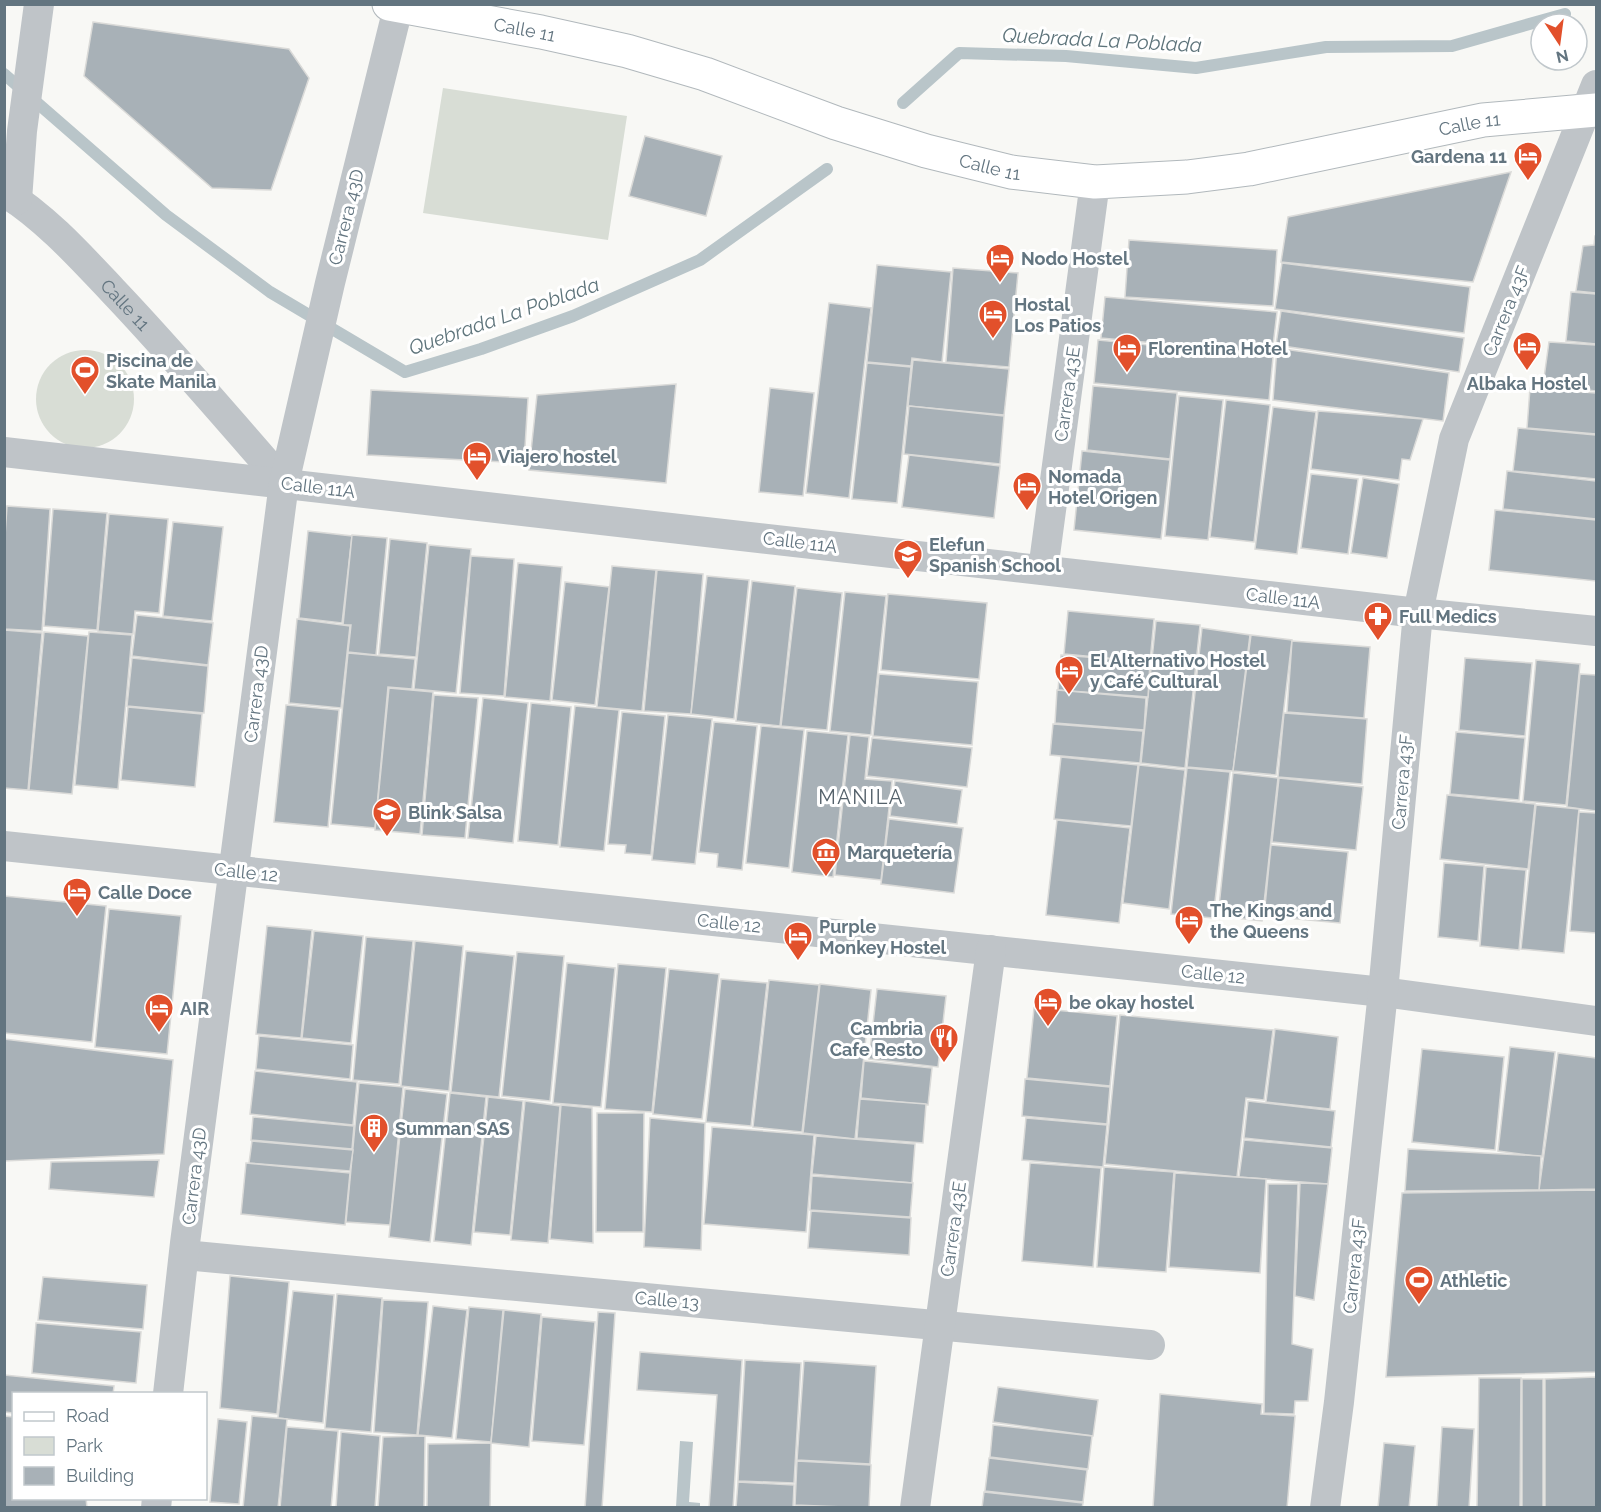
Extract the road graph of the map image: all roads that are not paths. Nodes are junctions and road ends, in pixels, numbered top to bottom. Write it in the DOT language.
graph roads {
  1 [pos="396,5"];
  2 [pos="37,16"];
  3 [pos="1593,101"];
  4 [pos="17,127"];
  5 [pos="1095,182"];
  6 [pos="10,196"];
  7 [pos="4,452"];
  8 [pos="284,483"];
  9 [pos="1042,570"];
  10 [pos="1418,613"];
  11 [pos="1596,631"];
  12 [pos="4,846"];
  13 [pos="233,870"];
  14 [pos="991,950"];
  15 [pos="1383,992"];
  16 [pos="1596,1021"];
  17 [pos="184,1255"];
  18 [pos="940,1325"];
  19 [pos="1150,1345"];
  20 [pos="168,1392"];
  21 [pos="915,1508"];
  22 [pos="1325,1508"];
  1 -- 5 [label="main road, Calle 11"];
  1 -- 8 [label="street, Carrera 43D"];
  2 -- 4 [label="street"];
  3 -- 5 [label="main road, Calle 11"];
  3 -- 10 [label="street, Carrera 43F"];
  4 -- 6 [label="street"];
  5 -- 9 [label="street, Carrera 43E"];
  6 -- 8 [label="street, Calle 11"];
  7 -- 8 [label="street, Calle 11A"];
  8 -- 9 [label="street, Calle 11A"];
  8 -- 13 [label="street, Carrera 43D"];
  9 -- 10 [label="street, Calle 11A"];
  10 -- 11 [label="street, Calle 11A"];
  10 -- 15 [label="street, Carrera 43F"];
  12 -- 13 [label="street, Calle 12"];
  13 -- 14 [label="street, Calle 12"];
  13 -- 17 [label="street, Carrera 43D"];
  14 -- 15 [label="street, Calle 12"];
  14 -- 18 [label="street, Carrera 43E"];
  15 -- 16 [label="street, Calle 12"];
  15 -- 22 [label="street, Carrera 43F"];
  17 -- 18 [label="street, Calle 13"];
  17 -- 20 [label="street, Carrera 43D"];
  18 -- 19 [label="street, Calle 13"];
  18 -- 21 [label="street, Carrera 43E"];
}
